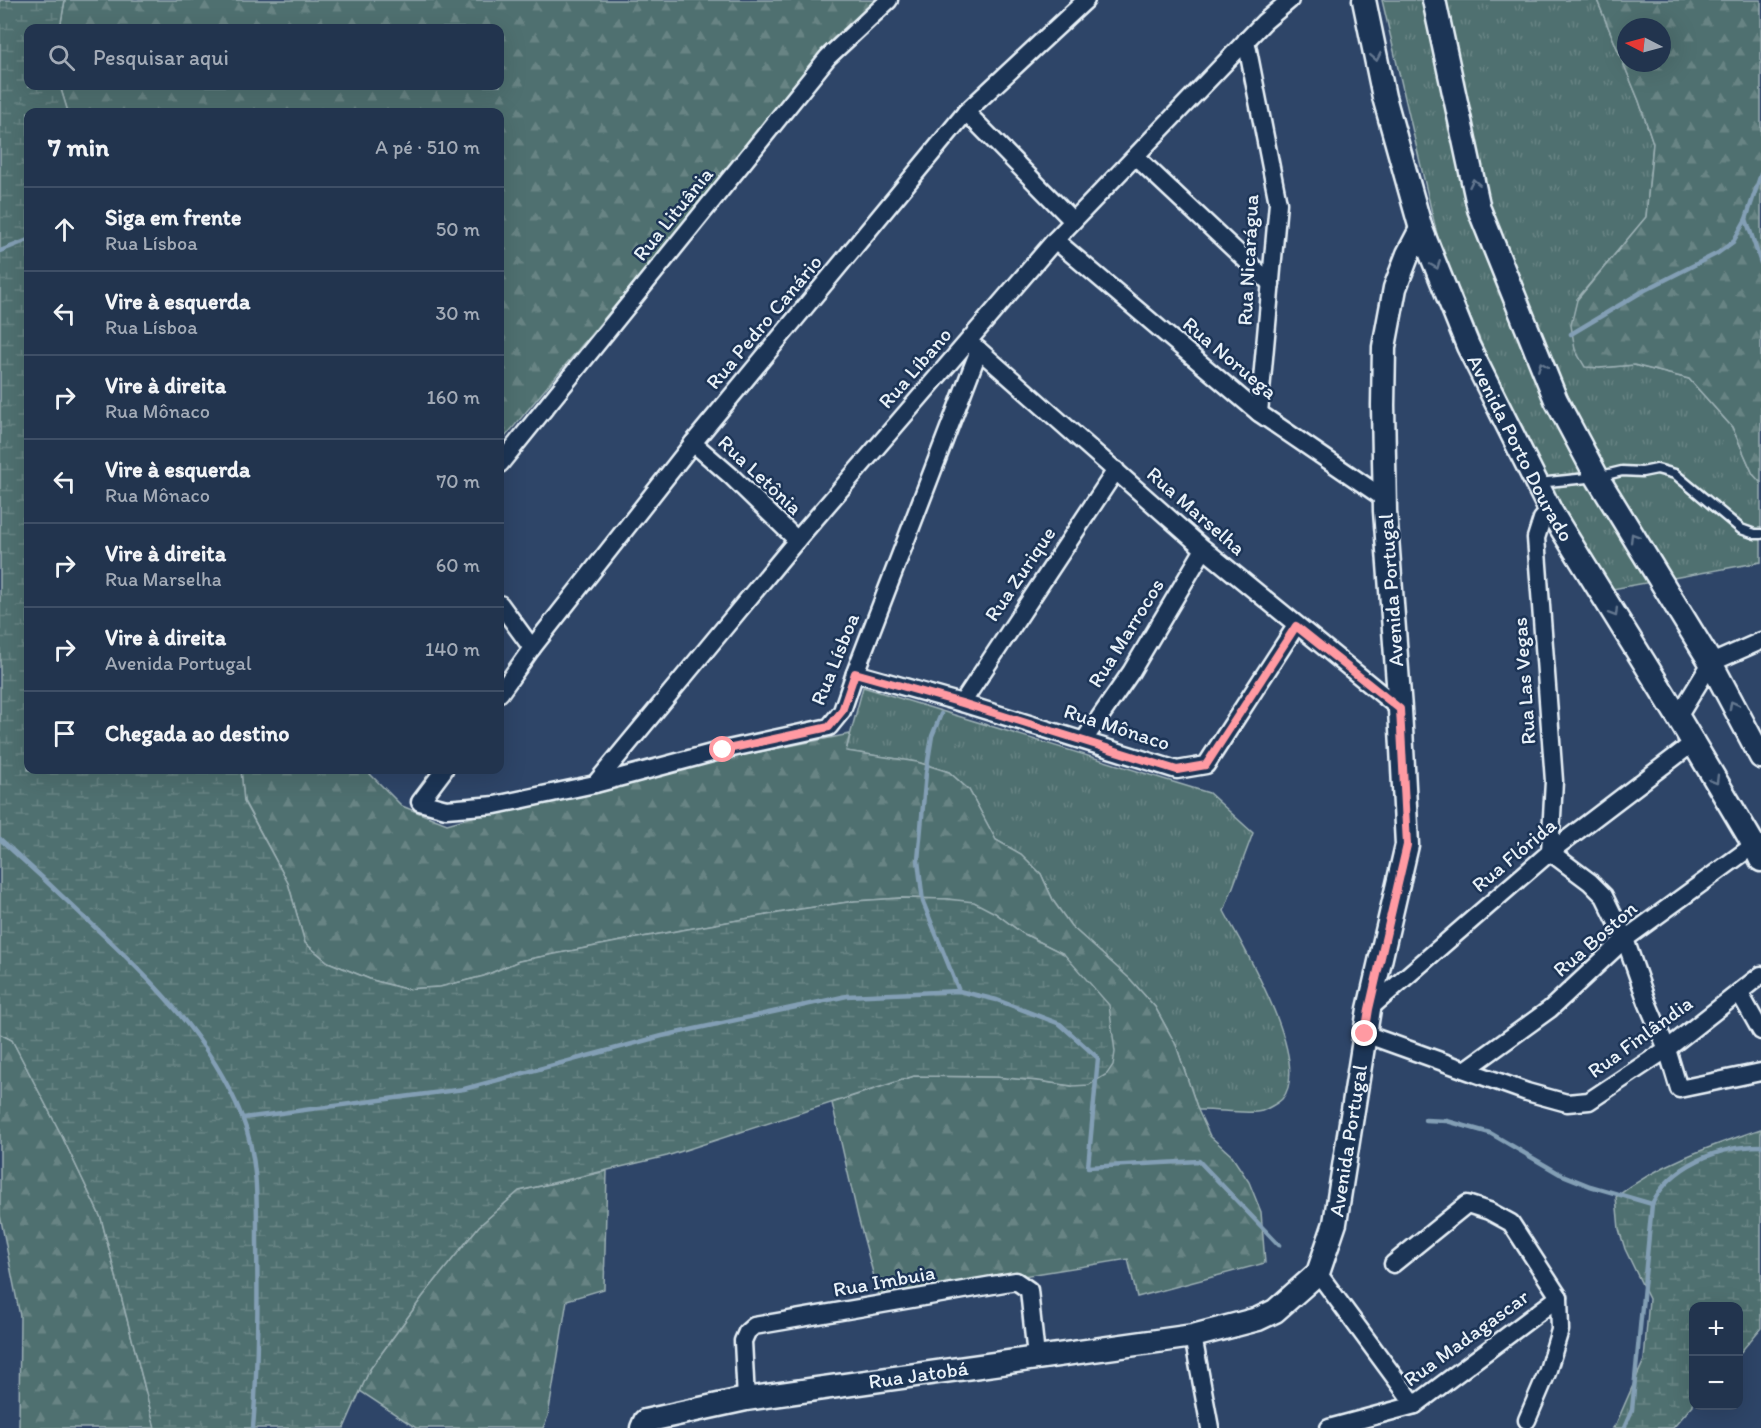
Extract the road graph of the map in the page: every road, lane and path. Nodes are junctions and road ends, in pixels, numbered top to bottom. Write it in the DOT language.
graph roads {
  1 [pos="889,0"];
  2 [pos="1086,0"];
  3 [pos="1290,0"];
  4 [pos="1364,0"];
  5 [pos="1434,0"];
  6 [pos="1246,40"];
  7 [pos="966,112"];
  8 [pos="1136,157"];
  9 [pos="1073,221"];
  10 [pos="1421,229"];
  11 [pos="1055,240"];
  12 [pos="1271,284"];
  13 [pos="973,346"];
  14 [pos="1258,412"];
  15 [pos="693,444"];
  16 [pos="504,459"];
  17 [pos="1116,470"];
  18 [pos="1597,477"];
  19 [pos="1536,483"];
  20 [pos="1385,499"];
  21 [pos="1550,510"];
  22 [pos="1761,534"];
  23 [pos="797,540"];
  24 [pos="1204,549"];
  25 [pos="504,610"];
  26 [pos="1296,626"];
  27 [pos="1761,641"];
  28 [pos="532,648"];
  29 [pos="1711,663"];
  30 [pos="855,673"];
  31 [pos="504,687"];
  32 [pos="962,703"];
  33 [pos="1400,709"];
  34 [pos="1678,717"];
  35 [pos="1084,740"];
  36 [pos="1693,743"];
  37 [pos="1761,757"];
  38 [pos="441,774"];
  39 [pos="595,784"];
  40 [pos="1550,852"];
  41 [pos="1757,852"];
  42 [pos="1625,939"];
  43 [pos="1761,975"];
  44 [pos="1739,992"];
  45 [pos="1369,1009"];
  46 [pos="1761,1031"];
  47 [pos="1365,1034"];
  48 [pos="1667,1049"];
  49 [pos="1467,1069"];
  50 [pos="1761,1072"];
  51 [pos="1393,1264"];
  52 [pos="1318,1273"];
  53 [pos="1559,1297"];
  54 [pos="1193,1336"];
  55 [pos="1036,1357"];
  56 [pos="746,1399"];
  57 [pos="1415,1405"];
  58 [pos="1527,1420"];
  59 [pos="644,1424"];
  60 [pos="1210,1428"];
  61 [pos="1329,1428"];
  1 -- 16 [label="street, Rua Lituânia"];
  2 -- 7 [label="street, Rua Pedro Canário"];
  3 -- 6 [label="street, Rua Líbano"];
  4 -- 10 [label="street, Avenida Porto Dourado, one-way"];
  18 -- 5 [label="street, one-way"];
  6 -- 8 [label="street, Rua Líbano"];
  6 -- 12 [label="street, Rua Nicarágua"];
  7 -- 9 [label="street"];
  7 -- 15 [label="street, Rua Pedro Canário"];
  8 -- 9 [label="street, Rua Líbano"];
  8 -- 12 [label="street"];
  9 -- 11 [label="street, Rua Líbano"];
  10 -- 19 [label="street, Avenida Porto Dourado, one-way"];
  10 -- 20 [label="street, Avenida Portugal"];
  11 -- 13 [label="street, Rua Líbano"];
  11 -- 14 [label="street, Rua Noruega"];
  12 -- 14 [label="street, Rua Nicarágua"];
  13 -- 17 [label="street, Rua Marselha"];
  13 -- 23 [label="street, Rua Líbano"];
  13 -- 30 [label="street, Rua Lísboa"];
  14 -- 20 [label="street, Rua Noruega"];
  15 -- 23 [label="street, Rua Letônia"];
  15 -- 28 [label="street, Rua Pedro Canário"];
  17 -- 24 [label="street, Rua Marselha"];
  17 -- 32 [label="street, Rua Zurique"];
  18 -- 19 [label="lane"];
  18 -- 22 [label="lane"];
  29 -- 18 [label="street, one-way"];
  19 -- 21 [label="street, Avenida Porto Dourado"];
  20 -- 33 [label="street, Avenida Portugal"];
  21 -- 34 [label="street, Avenida Porto Dourado, one-way"];
  21 -- 40 [label="street, Rua Las Vegas"];
  23 -- 39 [label="street, Rua Líbano"];
  24 -- 26 [label="street, Rua Marselha"];
  24 -- 35 [label="street, Rua Marrocos"];
  25 -- 28 [label="street"];
  26 -- 33 [label="street, Rua Marselha"];
  26 -- 35 [label="street, Rua Mônaco"];
  27 -- 29 [label="street"];
  28 -- 31 [label="street, Rua Pedro Canário"];
  29 -- 34 [label="street"];
  37 -- 29 [label="street, one-way"];
  30 -- 32 [label="street, Rua Mônaco"];
  30 -- 39 [label="street, Rua Lísboa"];
  32 -- 35 [label="street, Rua Mônaco"];
  33 -- 45 [label="street, Avenida Portugal"];
  34 -- 36 [label="street, Avenida Porto Dourado"];
  36 -- 40 [label="street, Rua Flórida"];
  36 -- 41 [label="street, Avenida Porto Dourado, one-way"];
  38 -- 39 [label="street, Rua Lísboa"];
  40 -- 42 [label="street"];
  40 -- 45 [label="street, Rua Flórida"];
  41 -- 42 [label="street, Rua Boston"];
  42 -- 48 [label="street"];
  42 -- 49 [label="street, Rua Boston"];
  43 -- 44 [label="street, Rua Finlândia"];
  44 -- 46 [label="street"];
  44 -- 48 [label="street, Rua Finlândia"];
  45 -- 47 [label="street, Avenida Portugal"];
  47 -- 49 [label="street, Rua Finlândia"];
  47 -- 52 [label="street, Avenida Portugal"];
  48 -- 49 [label="street, Rua Finlândia"];
  48 -- 50 [label="street"];
  51 -- 53 [label="street"];
  52 -- 54 [label="street, Avenida Portugal"];
  52 -- 57 [label="street"];
  53 -- 57 [label="street, Rua Madagascar"];
  53 -- 58 [label="street"];
  54 -- 55 [label="street, Rua Jatobá"];
  54 -- 60 [label="street"];
  55 -- 56 [label="street, Rua Jatobá"];
  55 -- 56 [label="street, Rua Imbuia"];
  56 -- 59 [label="street, Rua Jatobá"];
  57 -- 61 [label="street, Rua Madagascar"];
}
